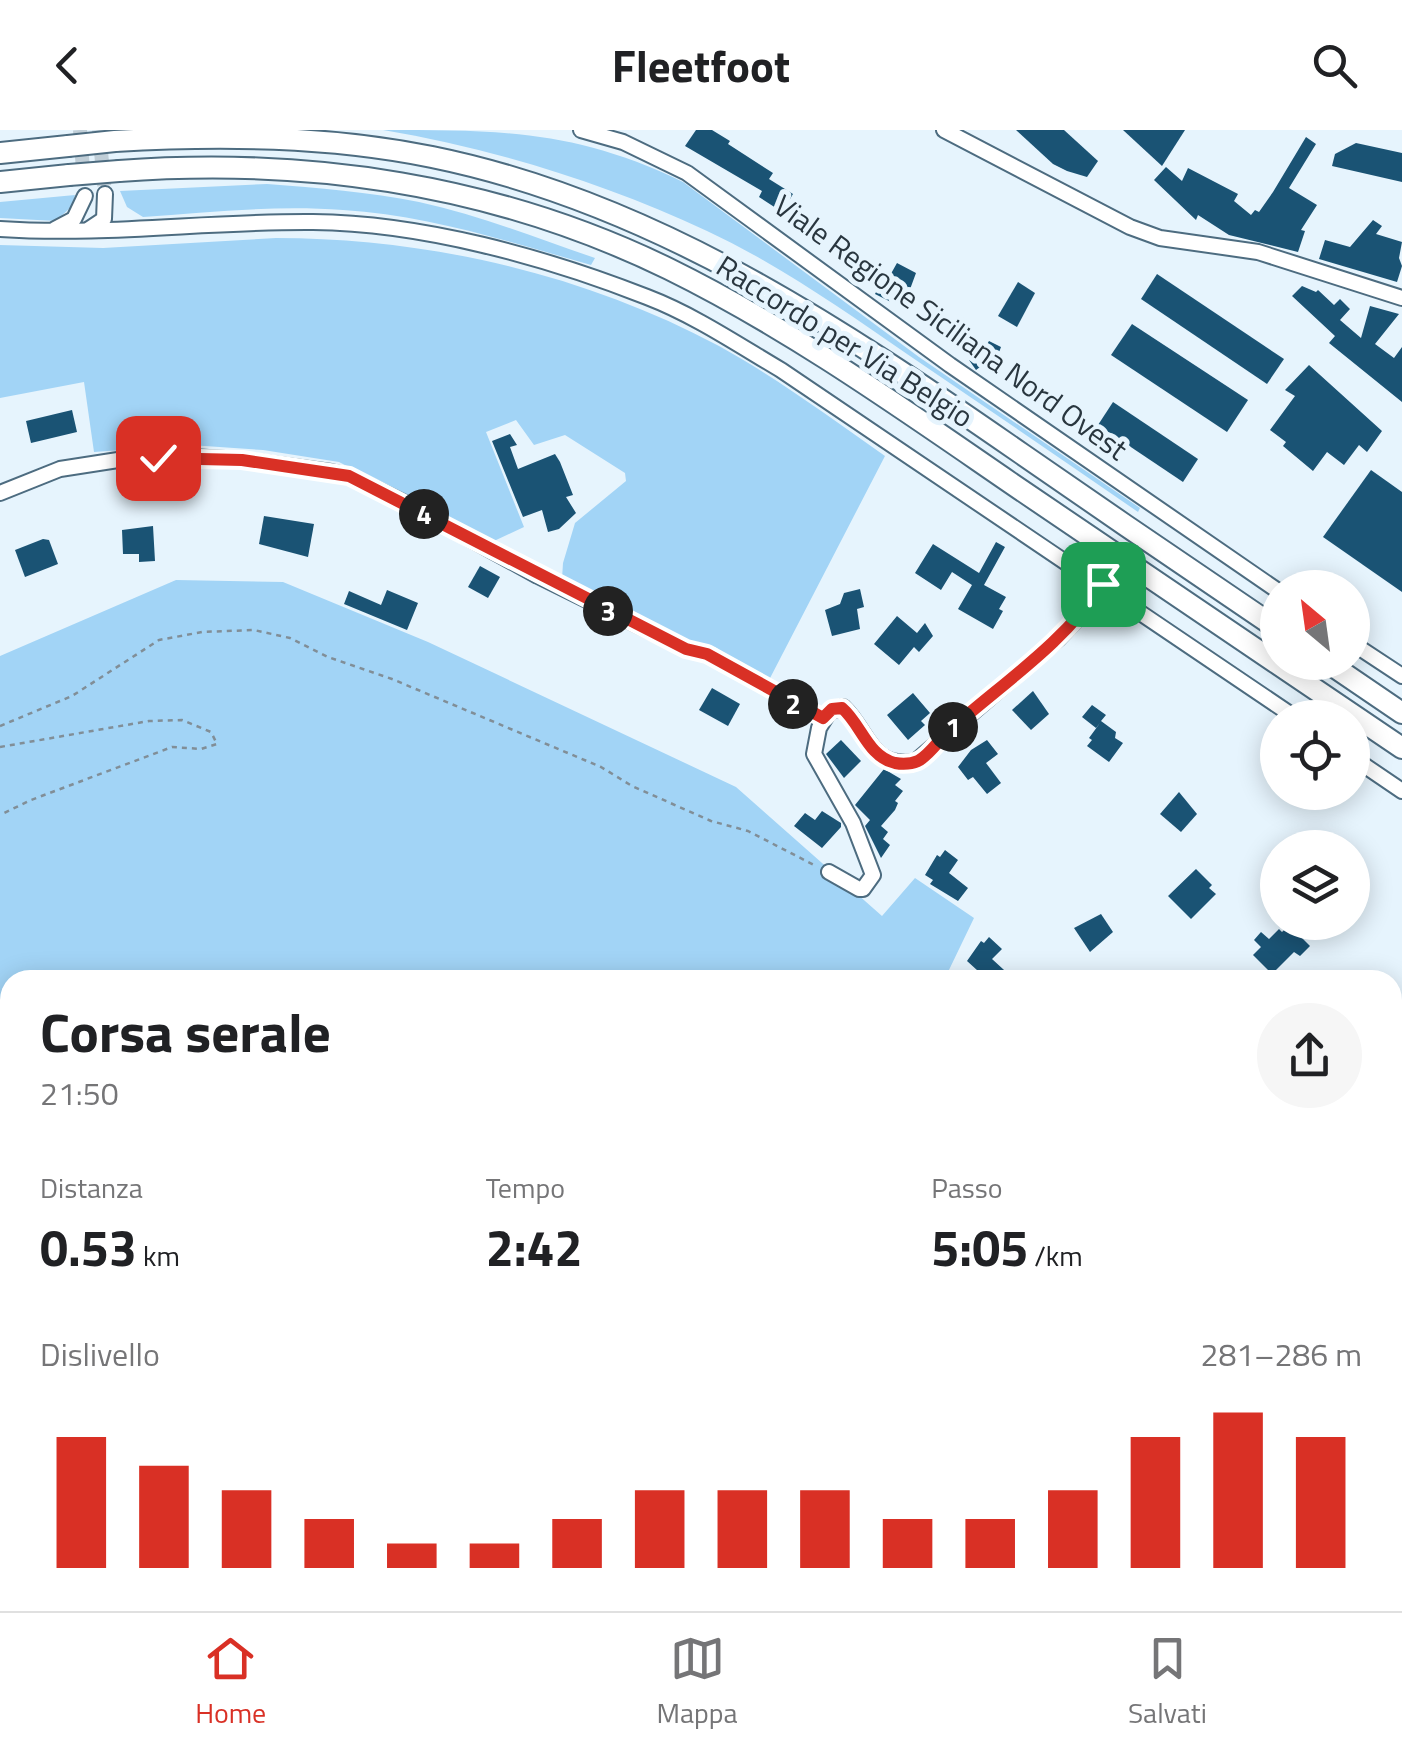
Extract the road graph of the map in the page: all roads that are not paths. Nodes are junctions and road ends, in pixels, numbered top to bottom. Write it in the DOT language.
graph roads {
  1 [pos="580,130"];
  2 [pos="944,130"];
  3 [pos="0,152"];
  4 [pos="0,182"];
  5 [pos="105,194"];
  6 [pos="99,225"];
  7 [pos="0,229"];
  8 [pos="119,230"];
  9 [pos="44,232"];
  10 [pos="78,232"];
  11 [pos="1402,298"];
  12 [pos="0,493"];
  13 [pos="1260,579"];
  14 [pos="1103,584"];
  15 [pos="1176,596"];
  16 [pos="1260,617"];
  17 [pos="1370,655"];
  18 [pos="1402,676"];
  19 [pos="1353,680"];
  20 [pos="1270,700"];
  21 [pos="1315,700"];
  22 [pos="1402,713"];
  23 [pos="823,718"];
  24 [pos="1370,739"];
  25 [pos="1402,748"];
  26 [pos="1402,761"];
  27 [pos="1370,769"];
  28 [pos="1402,791"];
  29 [pos="829,872"];
  1 -- 13 [label="street, Viale Regione Siciliana Nord Ovest"];
  2 -- 11 [label="street"];
  3 -- 16 [label="highway, Raccordo per Via Belgio, bridge"];
  4 -- 15 [label="highway, Raccordo per Via Belgio, bridge"];
  5 -- 6 [label="street"];
  6 -- 8 [label="street"];
  6 -- 9 [label="street"];
  6 -- 10 [label="street"];
  7 -- 9 [label="street"];
  8 -- 10 [label="street"];
  8 -- 14 [label="street"];
  9 -- 10 [label="street"];
  12 -- 23 [label="street"];
  14 -- 20 [label="street"];
  14 -- 23 [label="street"];
  15 -- 21 [label="highway"];
  15 -- 25 [label="highway, Raccordo per Via Belgio"];
  17 -- 18 [label="street"];
  19 -- 22 [label="highway"];
  23 -- 29 [label="street"];
  24 -- 26 [label="highway"];
  27 -- 28 [label="street"];
}
